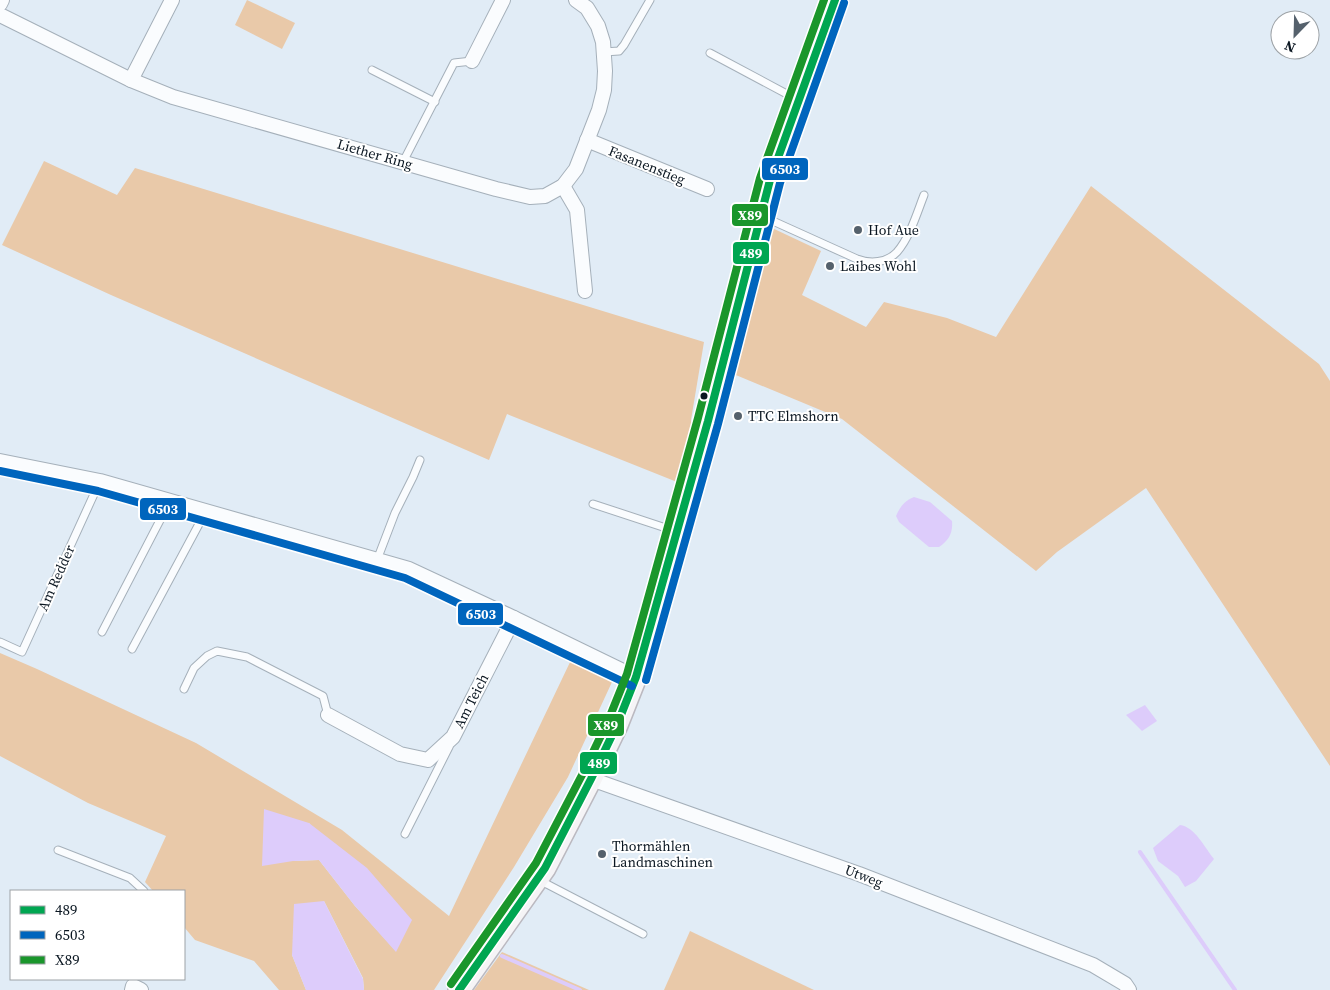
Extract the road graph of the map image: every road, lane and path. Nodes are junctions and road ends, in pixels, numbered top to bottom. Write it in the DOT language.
graph roads {
  1 [pos="2,0"];
  2 [pos="172,0"];
  3 [pos="503,0"];
  4 [pos="576,0"];
  5 [pos="650,0"];
  6 [pos="835,0"];
  7 [pos="0,4"];
  8 [pos="0,15"];
  9 [pos="604,52"];
  10 [pos="710,53"];
  11 [pos="472,61"];
  12 [pos="372,70"];
  13 [pos="131,80"];
  14 [pos="798,100"];
  15 [pos="435,102"];
  16 [pos="587,140"];
  17 [pos="403,162"];
  18 [pos="563,186"];
  19 [pos="707,190"];
  20 [pos="924,195"];
  21 [pos="761,215"];
  22 [pos="585,291"];
  23 [pos="420,460"];
  24 [pos="0,462"];
  25 [pos="100,481"];
  26 [pos="170,501"];
  27 [pos="593,504"];
  28 [pos="206,511"];
  29 [pos="677,532"];
  30 [pos="377,560"];
  31 [pos="514,618"];
  32 [pos="102,632"];
  33 [pos="0,642"];
  34 [pos="132,649"];
  35 [pos="636,677"];
  36 [pos="184,689"];
  37 [pos="328,715"];
  38 [pos="453,738"];
  39 [pos="591,779"];
  40 [pos="405,834"];
  41 [pos="58,850"];
  42 [pos="538,879"];
  43 [pos="143,890"];
  44 [pos="643,934"];
  45 [pos="459,990"];
  46 [pos="1129,990"];
  1 -- 7 [label="street"];
  2 -- 13 [label="street"];
  3 -- 11 [label="street"];
  4 -- 9 [label="street"];
  5 -- 9 [label="lane"];
  6 -- 14 [label="main road"];
  8 -- 13 [label="street, Liether Ring"];
  9 -- 16 [label="street"];
  10 -- 14 [label="lane"];
  11 -- 15 [label="lane"];
  12 -- 15 [label="lane"];
  13 -- 17 [label="street, Liether Ring"];
  14 -- 21 [label="main road"];
  15 -- 17 [label="lane"];
  16 -- 18 [label="street"];
  16 -- 19 [label="street, Fasanenstieg"];
  17 -- 18 [label="street, Liether Ring"];
  18 -- 22 [label="street"];
  20 -- 21 [label="lane"];
  21 -- 29 [label="main road"];
  23 -- 30 [label="lane"];
  24 -- 25 [label="street"];
  25 -- 26 [label="street"];
  25 -- 33 [label="lane, Am Redder"];
  26 -- 28 [label="street"];
  26 -- 32 [label="lane"];
  27 -- 29 [label="lane"];
  28 -- 30 [label="street"];
  28 -- 34 [label="lane"];
  29 -- 35 [label="main road"];
  30 -- 31 [label="street"];
  31 -- 35 [label="street"];
  31 -- 38 [label="street, Am Teich"];
  35 -- 39 [label="main road"];
  36 -- 37 [label="lane"];
  37 -- 38 [label="street, Am Teich"];
  38 -- 40 [label="lane"];
  39 -- 42 [label="main road"];
  39 -- 46 [label="street, Utweg"];
  41 -- 43 [label="lane"];
  42 -- 44 [label="lane"];
  42 -- 45 [label="main road"];
}
